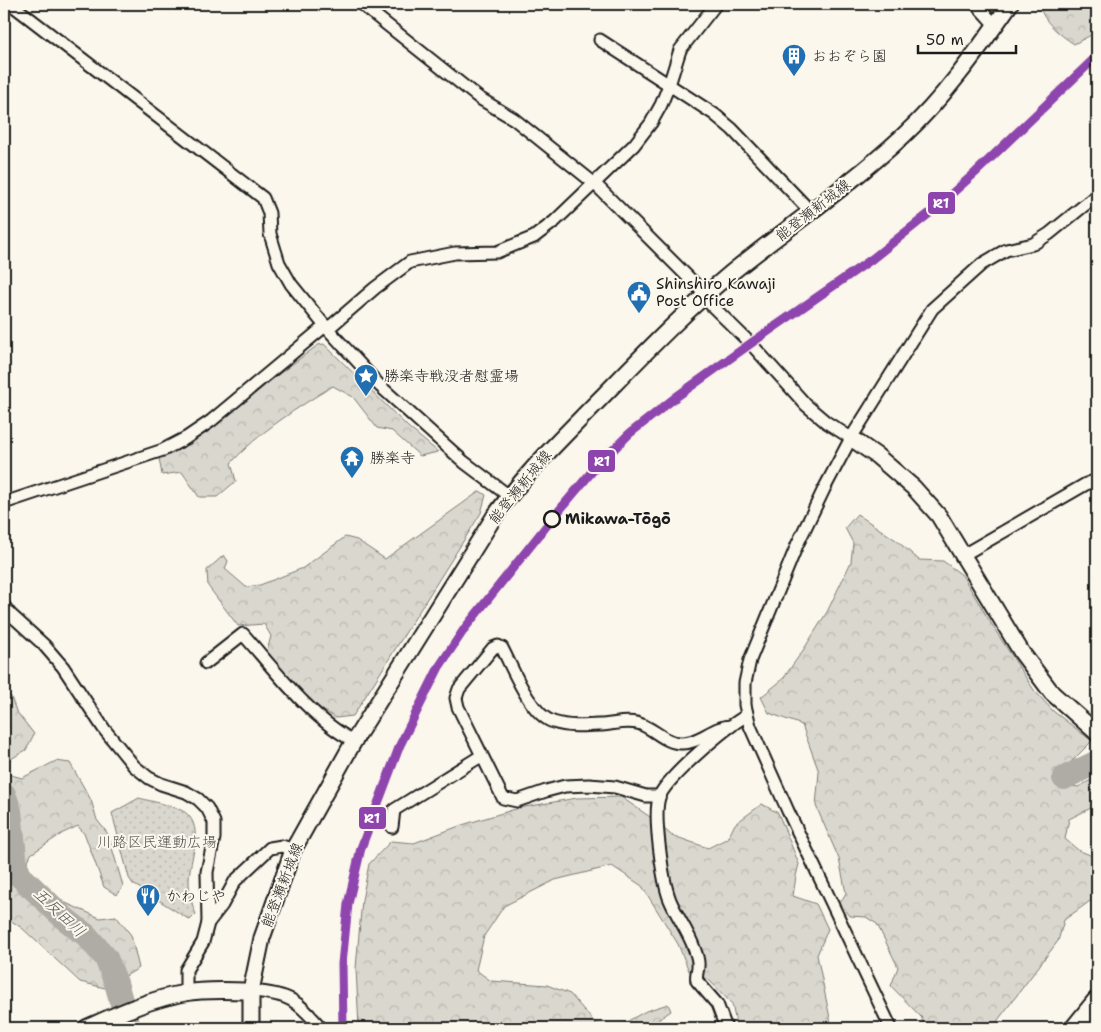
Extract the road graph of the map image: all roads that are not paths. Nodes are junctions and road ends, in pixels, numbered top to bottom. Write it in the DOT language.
graph roads {
  1 [pos="11,4"];
  2 [pos="361,4"];
  3 [pos="716,4"];
  4 [pos="976,4"];
  5 [pos="1010,4"];
  6 [pos="996,25"];
  7 [pos="600,40"];
  8 [pos="669,85"];
  9 [pos="595,184"];
  10 [pos="1097,195"];
  11 [pos="811,212"];
  12 [pos="703,297"];
  13 [pos="325,326"];
  14 [pos="851,438"];
  15 [pos="1097,480"];
  16 [pos="509,496"];
  17 [pos="4,503"];
  18 [pos="963,555"];
  19 [pos="4,606"];
  20 [pos="206,663"];
  21 [pos="746,716"];
  22 [pos="731,726"];
  23 [pos="1097,733"];
  24 [pos="354,741"];
  25 [pos="481,756"];
  26 [pos="659,796"];
  27 [pos="392,827"];
  28 [pos="293,850"];
  29 [pos="208,923"];
  30 [pos="251,991"];
  31 [pos="186,993"];
  32 [pos="1097,1002"];
  33 [pos="86,1028"];
  34 [pos="251,1028"];
  35 [pos="321,1028"];
  36 [pos="726,1028"];
  37 [pos="891,1028"];
  38 [pos="1076,1028"];
  1 -- 13 [label="street"];
  2 -- 9 [label="street"];
  3 -- 8 [label="street"];
  4 -- 6 [label="street"];
  5 -- 6 [label="main road, 能登瀬新城線"];
  6 -- 11 [label="main road, 能登瀬新城線"];
  7 -- 8 [label="street"];
  8 -- 9 [label="street"];
  8 -- 11 [label="street"];
  9 -- 12 [label="street"];
  9 -- 13 [label="street"];
  10 -- 14 [label="street"];
  11 -- 12 [label="main road, 能登瀬新城線"];
  12 -- 14 [label="street"];
  12 -- 16 [label="main road, 能登瀬新城線"];
  13 -- 16 [label="street"];
  13 -- 17 [label="street"];
  14 -- 18 [label="main road"];
  14 -- 21 [label="street"];
  15 -- 18 [label="street"];
  16 -- 24 [label="main road, 能登瀬新城線"];
  18 -- 23 [label="main road"];
  19 -- 29 [label="street"];
  20 -- 24 [label="street"];
  21 -- 22 [label="street"];
  21 -- 37 [label="street"];
  22 -- 25 [label="street"];
  22 -- 26 [label="street"];
  24 -- 28 [label="main road, 能登瀬新城線"];
  25 -- 26 [label="street"];
  25 -- 27 [label="street"];
  26 -- 36 [label="street"];
  28 -- 29 [label="street"];
  28 -- 30 [label="main road, 能登瀬新城線"];
  29 -- 31 [label="street"];
  30 -- 31 [label="main road"];
  30 -- 34 [label="main road, 能登瀬新城線"];
  30 -- 35 [label="street"];
  31 -- 33 [label="main road"];
  32 -- 38 [label="highway"];
}
